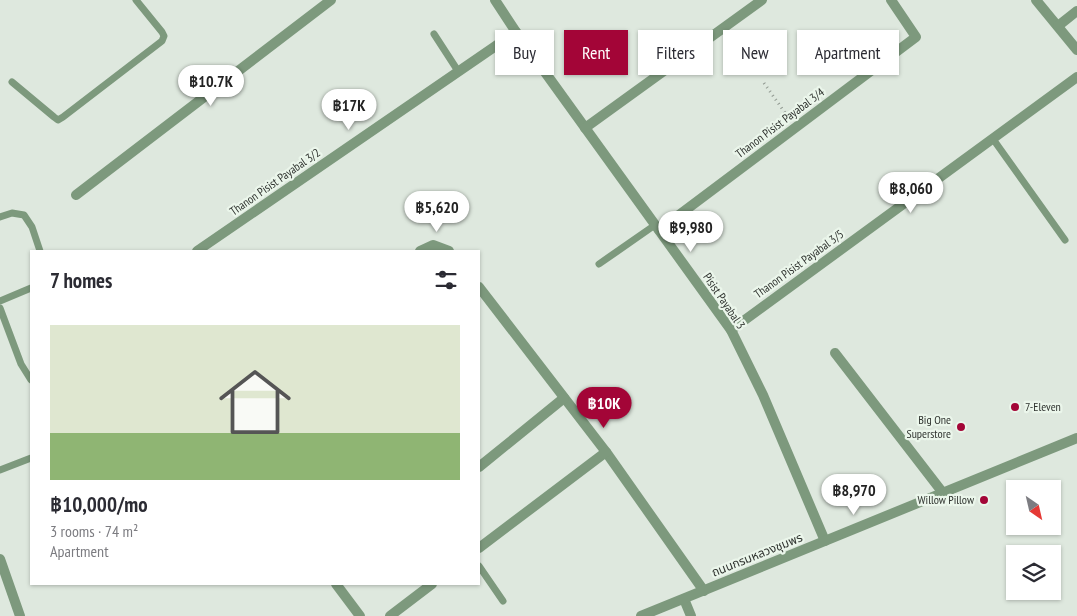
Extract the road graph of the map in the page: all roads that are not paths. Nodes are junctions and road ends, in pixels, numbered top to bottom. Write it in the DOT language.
graph roads {
  1 [pos="136,0"];
  2 [pos="331,0"];
  3 [pos="495,0"];
  4 [pos="762,0"];
  5 [pos="891,0"];
  6 [pos="1036,0"];
  7 [pos="1077,11"];
  8 [pos="1058,26"];
  9 [pos="515,30"];
  10 [pos="434,34"];
  11 [pos="495,46"];
  12 [pos="1077,50"];
  13 [pos="458,71"];
  14 [pos="547,75"];
  15 [pos="1077,77"];
  16 [pos="12,82"];
  17 [pos="585,128"];
  18 [pos="993,139"];
  19 [pos="76,195"];
  20 [pos="0,217"];
  21 [pos="657,227"];
  22 [pos="1065,240"];
  23 [pos="40,250"];
  24 [pos="198,250"];
  25 [pos="422,250"];
  26 [pos="446,250"];
  27 [pos="599,264"];
  28 [pos="30,288"];
  29 [pos="480,288"];
  30 [pos="0,301"];
  31 [pos="0,308"];
  32 [pos="731,330"];
  33 [pos="835,353"];
  34 [pos="30,378"];
  35 [pos="564,398"];
  36 [pos="1077,438"];
  37 [pos="606,452"];
  38 [pos="30,458"];
  39 [pos="480,466"];
  40 [pos="0,470"];
  41 [pos="944,493"];
  42 [pos="825,541"];
  43 [pos="480,547"];
  44 [pos="0,559"];
  45 [pos="480,567"];
  46 [pos="337,585"];
  47 [pos="431,585"];
  48 [pos="704,591"];
  49 [pos="684,598"];
  50 [pos="503,601"];
  51 [pos="20,616"];
  52 [pos="360,616"];
  53 [pos="390,616"];
  54 [pos="641,616"];
  55 [pos="691,616"];
  1 -- 16 [label="lane"];
  2 -- 19 [label="street"];
  3 -- 9 [label="street, Pisist Payabal 3"];
  4 -- 17 [label="street"];
  5 -- 21 [label="street, Thanon Pisist Payabal 3/4"];
  6 -- 8 [label="street"];
  7 -- 8 [label="street"];
  8 -- 12 [label="street"];
  10 -- 13 [label="lane"];
  11 -- 13 [label="street, Thanon Pisist Payabal 3/2"];
  13 -- 24 [label="street, Thanon Pisist Payabal 3/2"];
  14 -- 17 [label="street, Pisist Payabal 3"];
  15 -- 18 [label="street, Thanon Pisist Payabal 3/5"];
  17 -- 21 [label="street, Pisist Payabal 3"];
  18 -- 22 [label="lane"];
  18 -- 32 [label="street, Thanon Pisist Payabal 3/5"];
  20 -- 23 [label="lane"];
  21 -- 27 [label="lane"];
  21 -- 32 [label="street, Pisist Payabal 3"];
  25 -- 26 [label="street"];
  28 -- 30 [label="lane"];
  29 -- 35 [label="street"];
  31 -- 34 [label="lane"];
  32 -- 42 [label="street, Pisist Payabal 3"];
  33 -- 41 [label="street"];
  35 -- 37 [label="street"];
  35 -- 39 [label="street"];
  36 -- 41 [label="street, ถนนกรมหลวงชุมพร"];
  37 -- 43 [label="street"];
  37 -- 48 [label="street"];
  38 -- 40 [label="lane"];
  41 -- 42 [label="street, ถนนกรมหลวงชุมพร"];
  42 -- 48 [label="street, ถนนกรมหลวงชุมพร"];
  44 -- 51 [label="street"];
  45 -- 50 [label="lane"];
  46 -- 52 [label="street"];
  47 -- 53 [label="street"];
  48 -- 49 [label="street, ถนนกรมหลวงชุมพร"];
  49 -- 54 [label="street, ถนนกรมหลวงชุมพร"];
  49 -- 55 [label="street"];
}
